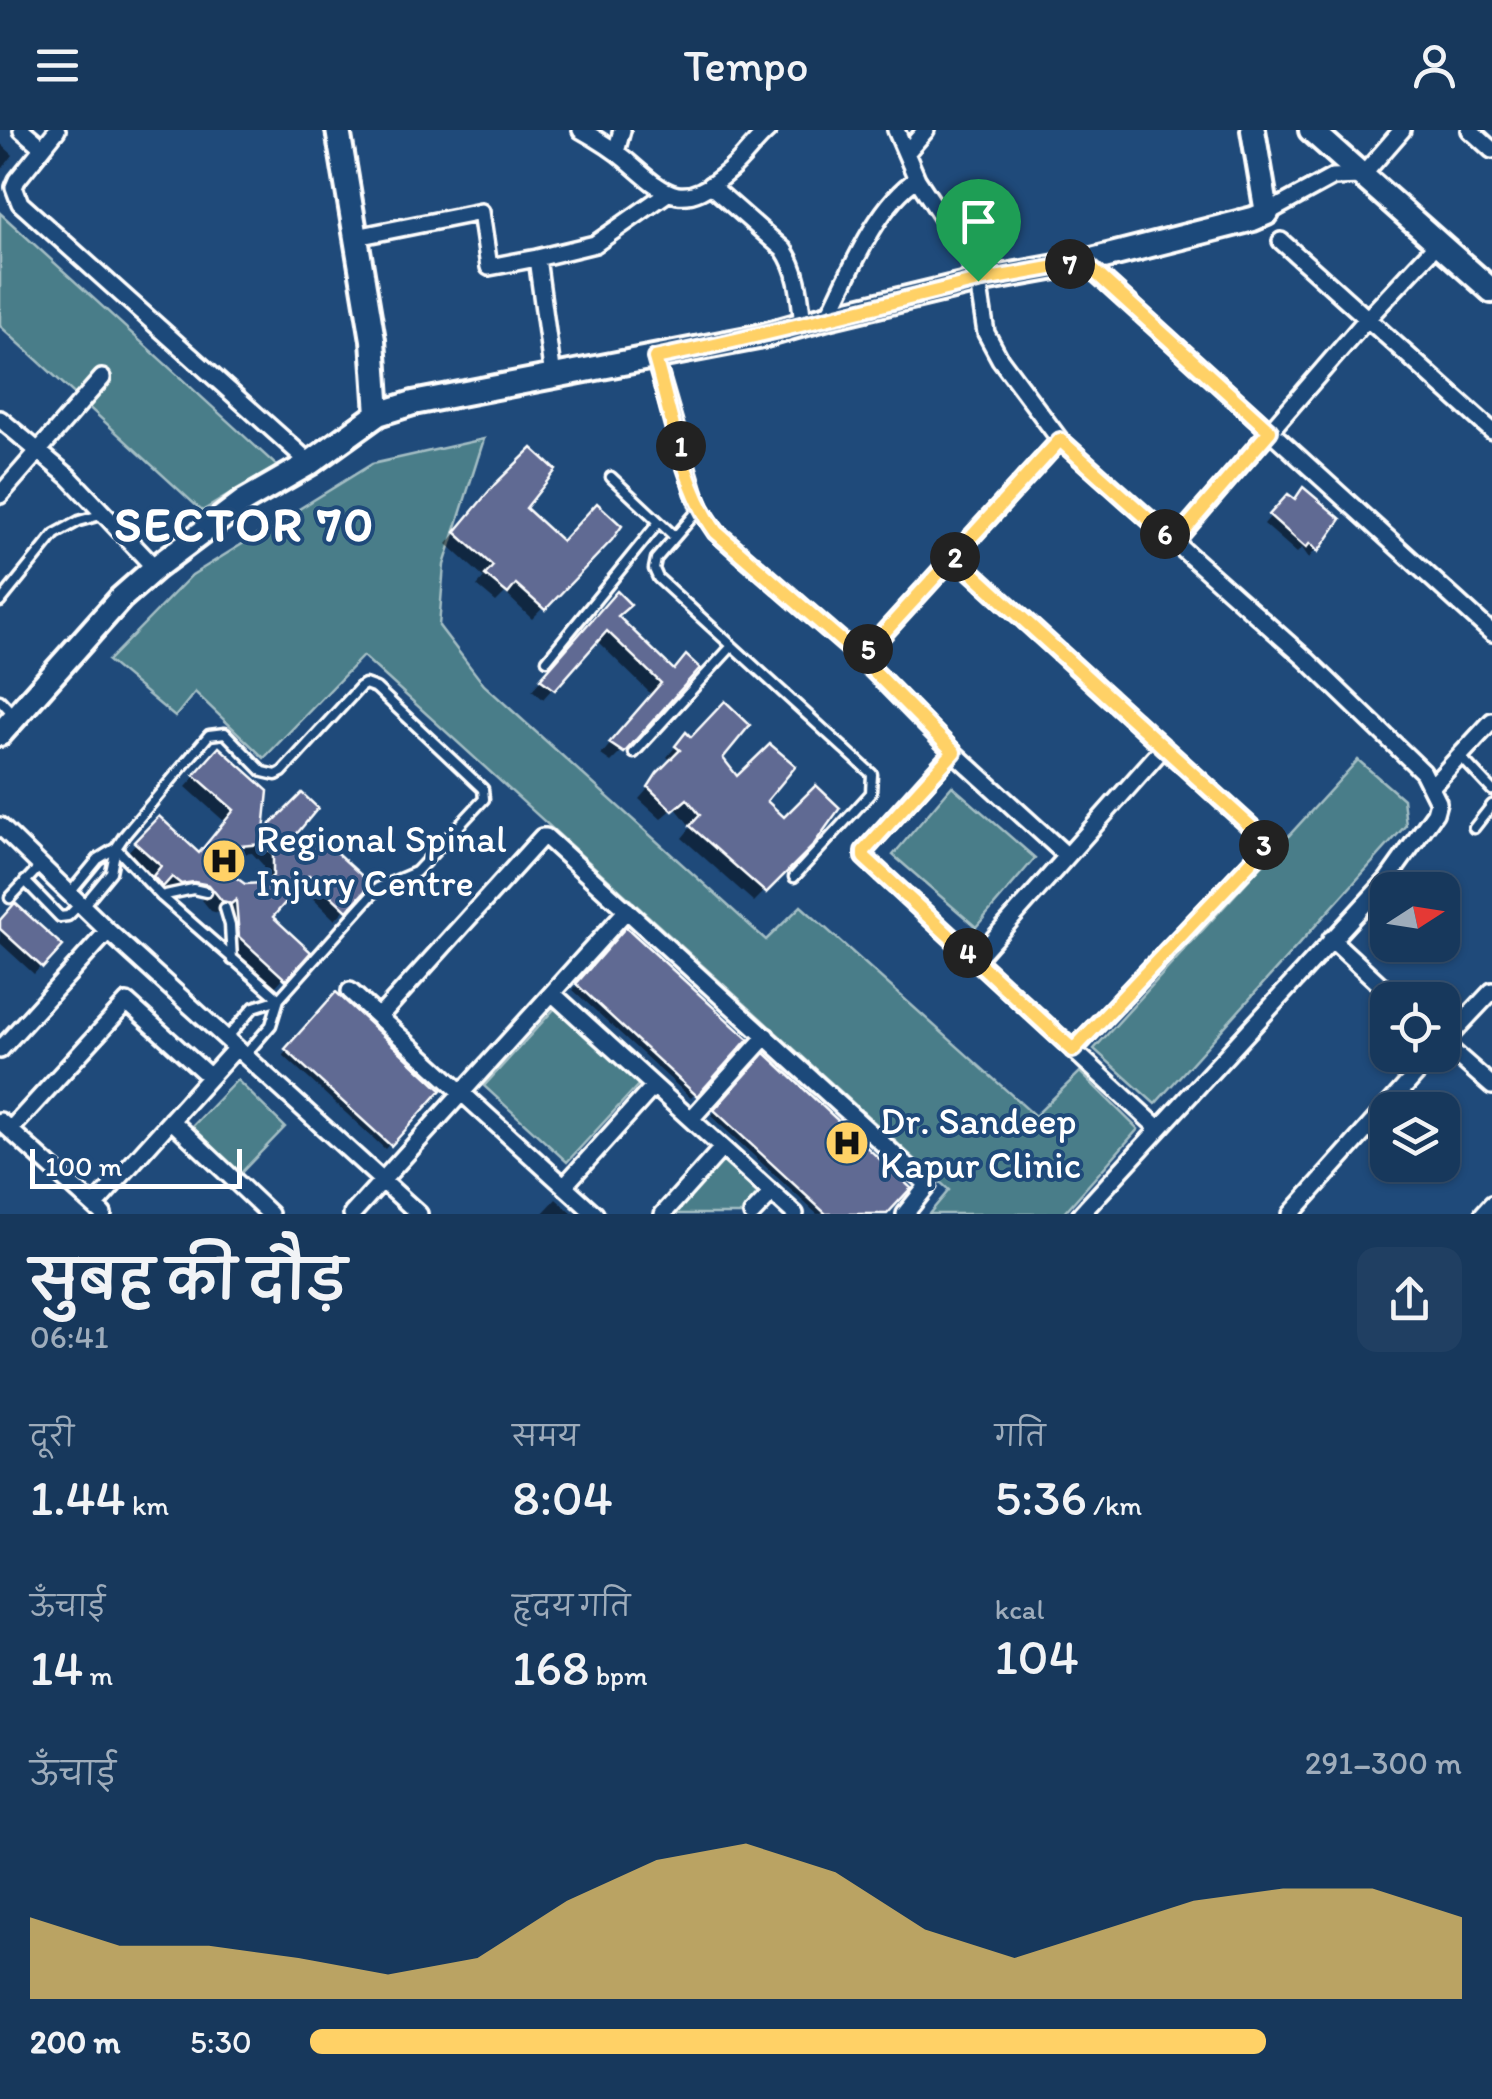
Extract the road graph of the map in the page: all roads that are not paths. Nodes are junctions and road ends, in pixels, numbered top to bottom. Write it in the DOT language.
graph roads {
  1 [pos="22,130"];
  2 [pos="57,130"];
  3 [pos="338,130"];
  4 [pos="580,130"];
  5 [pos="622,130"];
  6 [pos="768,130"];
  7 [pos="896,130"];
  8 [pos="926,130"];
  9 [pos="1253,130"];
  10 [pos="1311,130"];
  11 [pos="1402,130"];
  12 [pos="1470,130"];
  13 [pos="42,147"];
  14 [pos="1492,150"];
  15 [pos="616,152"];
  16 [pos="906,153"];
  17 [pos="1362,176"];
  18 [pos="917,179"];
  19 [pos="710,185"];
  20 [pos="666,194"];
  21 [pos="1266,213"];
  22 [pos="356,237"];
  23 [pos="1281,241"];
  24 [pos="1438,244"];
  25 [pos="536,258"];
  26 [pos="1084,262"];
  27 [pos="978,281"];
  28 [pos="1492,291"];
  29 [pos="828,317"];
  30 [pos="1366,320"];
  31 [pos="802,325"];
  32 [pos="655,358"];
  33 [pos="553,377"];
  34 [pos="102,378"];
  35 [pos="378,414"];
  36 [pos="0,419"];
  37 [pos="1270,431"];
  38 [pos="1492,431"];
  39 [pos="1060,440"];
  40 [pos="38,454"];
  41 [pos="310,463"];
  42 [pos="611,477"];
  43 [pos="0,496"];
  44 [pos="700,508"];
  45 [pos="104,514"];
  46 [pos="659,522"];
  47 [pos="675,537"];
  48 [pos="1174,542"];
  49 [pos="954,556"];
  50 [pos="154,568"];
  51 [pos="0,602"];
  52 [pos="1492,634"];
  53 [pos="732,646"];
  54 [pos="861,658"];
  55 [pos="547,660"];
  56 [pos="5,717"];
  57 [pos="1492,721"];
  58 [pos="1164,747"];
  59 [pos="954,752"];
  60 [pos="634,753"];
  61 [pos="1460,756"];
  62 [pos="1432,786"];
  63 [pos="1492,790"];
  64 [pos="1492,805"];
  65 [pos="0,826"];
  66 [pos="1474,828"];
  67 [pos="116,848"];
  68 [pos="1066,855"];
  69 [pos="41,865"];
  70 [pos="794,877"];
  71 [pos="24,881"];
  72 [pos="206,892"];
  73 [pos="161,896"];
  74 [pos="10,898"];
  75 [pos="78,901"];
  76 [pos="224,908"];
  77 [pos="626,910"];
  78 [pos="108,931"];
  79 [pos="1331,939"];
  80 [pos="232,960"];
  81 [pos="975,960"];
  82 [pos="1378,982"];
  83 [pos="350,990"];
  84 [pos="1492,991"];
  85 [pos="552,993"];
  86 [pos="278,999"];
  87 [pos="379,1018"];
  88 [pos="1460,1025"];
  89 [pos="766,1036"];
  90 [pos="236,1048"];
  91 [pos="0,1050"];
  92 [pos="1073,1050"];
  93 [pos="1460,1061"];
  94 [pos="1417,1072"];
  95 [pos="210,1077"];
  96 [pos="654,1086"];
  97 [pos="1492,1086"];
  98 [pos="462,1093"];
  99 [pos="691,1119"];
  100 [pos="171,1120"];
  101 [pos="5,1126"];
  102 [pos="1158,1128"];
  103 [pos="722,1148"];
  104 [pos="382,1181"];
  105 [pos="564,1186"];
  106 [pos="772,1193"];
  107 [pos="1492,1204"];
  108 [pos="98,1210"];
  109 [pos="270,1214"];
  110 [pos="352,1214"];
  111 [pos="418,1214"];
  112 [pos="595,1214"];
  113 [pos="663,1214"];
  114 [pos="752,1214"];
  115 [pos="795,1214"];
  116 [pos="905,1214"];
  117 [pos="1081,1214"];
  118 [pos="1291,1214"];
  119 [pos="1483,1214"];
  1 -- 13 [label="street"];
  2 -- 13 [label="street"];
  3 -- 22 [label="street"];
  4 -- 15 [label="street"];
  5 -- 15 [label="street"];
  6 -- 19 [label="street"];
  7 -- 16 [label="street"];
  8 -- 16 [label="street"];
  9 -- 21 [label="street"];
  10 -- 17 [label="street"];
  11 -- 17 [label="street"];
  12 -- 14 [label="street"];
  13 -- 41 [label="street"];
  15 -- 20 [label="street"];
  16 -- 18 [label="street"];
  17 -- 21 [label="street"];
  17 -- 24 [label="street"];
  18 -- 27 [label="street"];
  18 -- 29 [label="street"];
  19 -- 20 [label="street"];
  19 -- 31 [label="street"];
  20 -- 25 [label="street"];
  21 -- 26 [label="street"];
  22 -- 25 [label="street"];
  22 -- 35 [label="street"];
  23 -- 30 [label="street"];
  24 -- 28 [label="street"];
  24 -- 30 [label="street"];
  25 -- 33 [label="street"];
  26 -- 27 [label="street"];
  26 -- 37 [label="street"];
  27 -- 29 [label="street"];
  27 -- 39 [label="street"];
  29 -- 31 [label="street"];
  30 -- 37 [label="street"];
  30 -- 38 [label="street"];
  31 -- 32 [label="street"];
  32 -- 33 [label="street"];
  32 -- 44 [label="street"];
  33 -- 35 [label="street"];
  34 -- 40 [label="street"];
  35 -- 41 [label="street"];
  36 -- 40 [label="street"];
  37 -- 48 [label="street"];
  37 -- 52 [label="street"];
  39 -- 48 [label="street"];
  39 -- 49 [label="street"];
  40 -- 43 [label="street"];
  40 -- 45 [label="street"];
  41 -- 50 [label="street"];
  42 -- 46 [label="lane"];
  44 -- 47 [label="lane"];
  44 -- 54 [label="street"];
  45 -- 50 [label="street"];
  45 -- 51 [label="lane"];
  46 -- 47 [label="lane"];
  46 -- 55 [label="lane"];
  47 -- 53 [label="lane"];
  48 -- 62 [label="street"];
  49 -- 54 [label="street"];
  49 -- 58 [label="street"];
  50 -- 56 [label="street"];
  53 -- 60 [label="lane"];
  53 -- 70 [label="lane"];
  54 -- 59 [label="street"];
  57 -- 61 [label="street"];
  58 -- 68 [label="street"];
  58 -- 92 [label="street"];
  59 -- 68 [label="street"];
  59 -- 81 [label="street"];
  61 -- 62 [label="street"];
  61 -- 63 [label="lane"];
  62 -- 79 [label="street"];
  64 -- 66 [label="lane"];
  65 -- 69 [label="street"];
  67 -- 73 [label="lane"];
  67 -- 75 [label="lane"];
  67 -- 75 [label="lane"];
  67 -- 86 [label="lane"];
  68 -- 81 [label="street"];
  69 -- 71 [label="lane"];
  69 -- 75 [label="street"];
  71 -- 74 [label="lane"];
  71 -- 75 [label="lane"];
  72 -- 73 [label="lane"];
  73 -- 80 [label="lane"];
  75 -- 78 [label="street"];
  76 -- 80 [label="lane"];
  77 -- 85 [label="street"];
  77 -- 87 [label="street"];
  77 -- 89 [label="street"];
  78 -- 90 [label="street"];
  78 -- 91 [label="street"];
  79 -- 82 [label="street"];
  79 -- 102 [label="street"];
  80 -- 86 [label="lane"];
  81 -- 92 [label="street"];
  83 -- 87 [label="street"];
  84 -- 88 [label="street"];
  85 -- 96 [label="street"];
  85 -- 98 [label="street"];
  86 -- 90 [label="lane"];
  86 -- 90 [label="lane"];
  87 -- 98 [label="street"];
  89 -- 99 [label="street"];
  89 -- 116 [label="street"];
  90 -- 95 [label="street"];
  90 -- 104 [label="street"];
  92 -- 102 [label="street"];
  93 -- 97 [label="street"];
  94 -- 118 [label="street"];
  95 -- 100 [label="street"];
  95 -- 101 [label="street"];
  96 -- 99 [label="street"];
  96 -- 105 [label="street"];
  98 -- 104 [label="street"];
  98 -- 105 [label="street"];
  99 -- 103 [label="street"];
  100 -- 108 [label="street"];
  100 -- 109 [label="street"];
  101 -- 108 [label="street"];
  102 -- 117 [label="street"];
  103 -- 106 [label="street"];
  103 -- 113 [label="street"];
  104 -- 110 [label="street"];
  104 -- 111 [label="street"];
  105 -- 112 [label="street"];
  106 -- 114 [label="street"];
  106 -- 115 [label="street"];
  107 -- 119 [label="street"];
}
